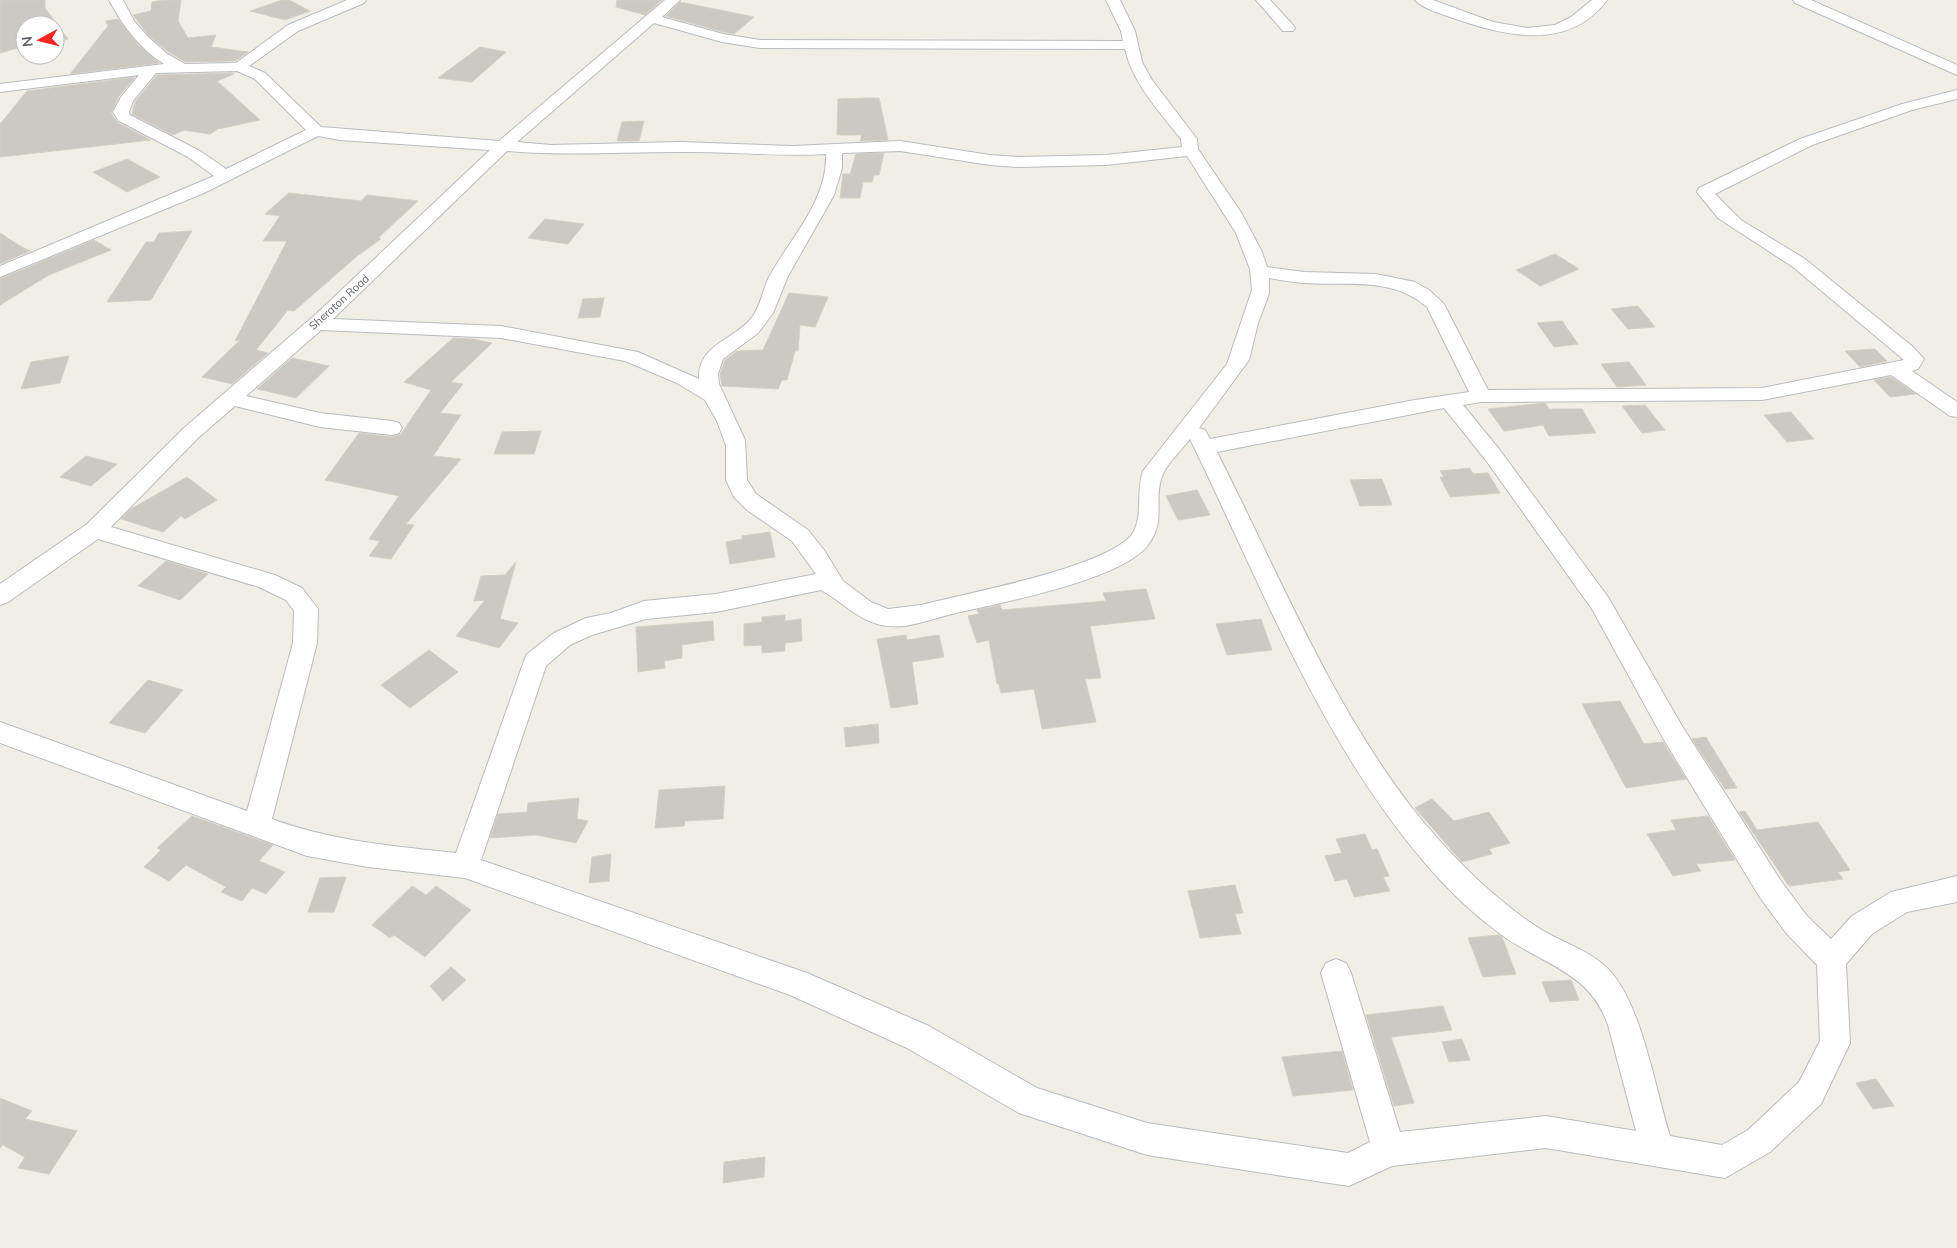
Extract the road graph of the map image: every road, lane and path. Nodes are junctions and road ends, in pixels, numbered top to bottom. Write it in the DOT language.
graph roads {
  1 [pos="116,0"];
  2 [pos="359,0"];
  3 [pos="673,0"];
  4 [pos="1113,0"];
  5 [pos="1263,0"];
  6 [pos="1422,0"];
  7 [pos="1600,0"];
  8 [pos="1800,0"];
  9 [pos="652,18"];
  10 [pos="1288,28"];
  11 [pos="1130,45"];
  12 [pos="239,67"];
  13 [pos="182,68"];
  14 [pos="152,69"];
  15 [pos="1957,71"];
  16 [pos="0,88"];
  17 [pos="1957,94"];
  18 [pos="316,131"];
  19 [pos="503,146"];
  20 [pos="834,149"];
  21 [pos="1190,149"];
  22 [pos="225,176"];
  23 [pos="1260,271"];
  24 [pos="0,272"];
  25 [pos="315,324"];
  26 [pos="1896,369"];
  27 [pos="712,396"];
  28 [pos="1481,396"];
  29 [pos="230,398"];
  30 [pos="1449,401"];
  31 [pos="1957,411"];
  32 [pos="1192,424"];
  33 [pos="392,428"];
  34 [pos="1205,448"];
  35 [pos="95,530"];
  36 [pos="833,585"];
  37 [pos="0,596"];
  38 [pos="0,732"];
  39 [pos="257,825"];
  40 [pos="465,866"];
  41 [pos="1957,889"];
  42 [pos="1831,959"];
  43 [pos="1336,974"];
  44 [pos="1389,1150"];
  45 [pos="1658,1150"];
  1 -- 13 [label="street"];
  2 -- 12 [label="street"];
  3 -- 9 [label="street, Sheraton Road"];
  4 -- 11 [label="street"];
  5 -- 10 [label="street"];
  6 -- 7 [label="street"];
  8 -- 15 [label="street"];
  9 -- 11 [label="street"];
  9 -- 19 [label="street, Sheraton Road"];
  11 -- 21 [label="street"];
  12 -- 13 [label="street"];
  12 -- 18 [label="street"];
  13 -- 14 [label="street"];
  14 -- 16 [label="street"];
  14 -- 22 [label="street"];
  17 -- 26 [label="street"];
  18 -- 19 [label="street"];
  18 -- 22 [label="street"];
  19 -- 20 [label="street"];
  19 -- 25 [label="street, Sheraton Road"];
  20 -- 21 [label="street"];
  20 -- 27 [label="street"];
  21 -- 23 [label="street"];
  22 -- 24 [label="street"];
  23 -- 28 [label="street"];
  23 -- 32 [label="street"];
  25 -- 27 [label="street"];
  25 -- 29 [label="street, Sheraton Road"];
  26 -- 28 [label="street"];
  26 -- 31 [label="street"];
  27 -- 36 [label="street"];
  28 -- 30 [label="street"];
  29 -- 33 [label="street"];
  29 -- 35 [label="street, Sheraton Road"];
  30 -- 34 [label="street"];
  30 -- 42 [label="street"];
  32 -- 34 [label="street"];
  32 -- 36 [label="street"];
  34 -- 45 [label="street"];
  35 -- 37 [label="street, Sheraton Road"];
  35 -- 39 [label="street"];
  36 -- 40 [label="street"];
  38 -- 39 [label="street"];
  39 -- 40 [label="street"];
  40 -- 44 [label="street"];
  41 -- 42 [label="street"];
  42 -- 45 [label="street"];
  43 -- 44 [label="street"];
  44 -- 45 [label="street"];
}
